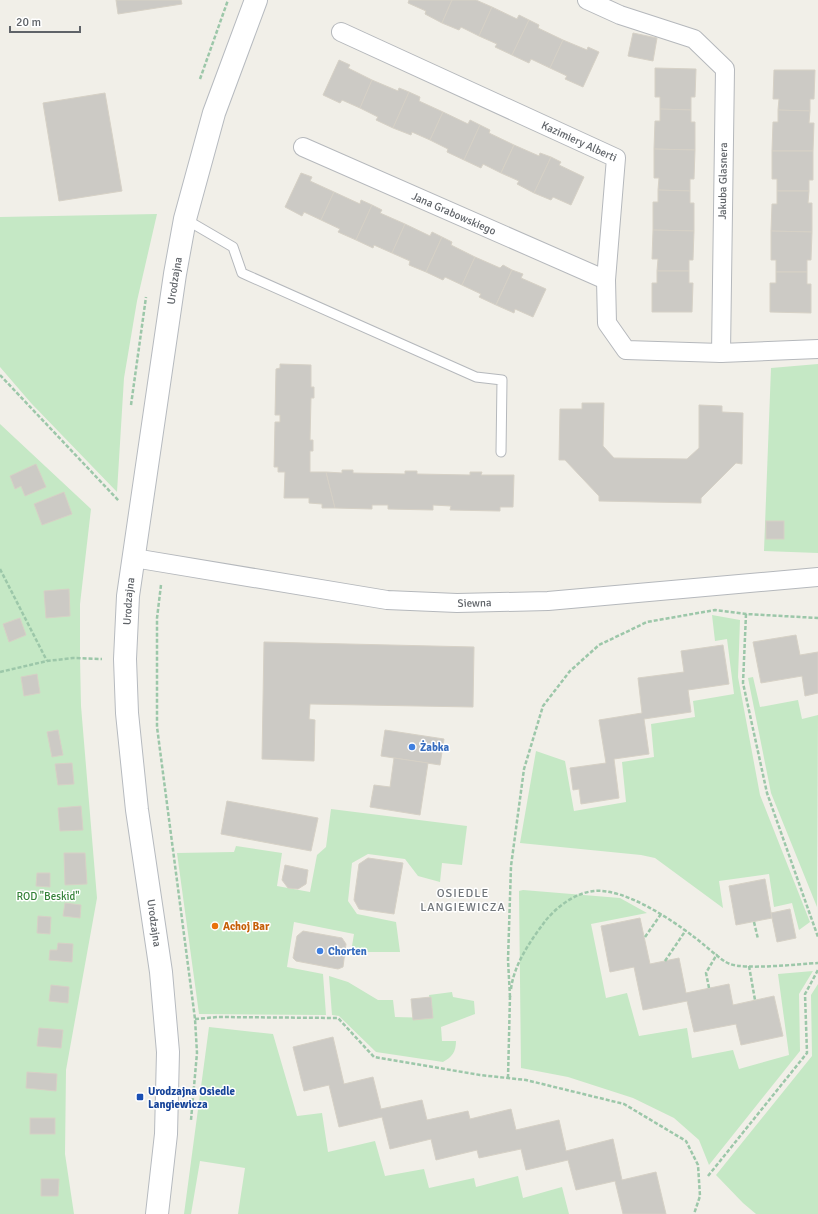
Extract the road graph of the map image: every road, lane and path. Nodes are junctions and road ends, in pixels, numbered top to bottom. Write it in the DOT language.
graph roads {
  1 [pos="256,0"];
  2 [pos="587,0"];
  3 [pos="341,32"];
  4 [pos="303,147"];
  5 [pos="185,219"];
  6 [pos="606,280"];
  7 [pos="818,349"];
  8 [pos="721,353"];
  9 [pos="0,375"];
  10 [pos="501,452"];
  11 [pos="122,505"];
  12 [pos="134,558"];
  13 [pos="0,569"];
  14 [pos="818,577"];
  15 [pos="161,585"];
  16 [pos="746,614"];
  17 [pos="818,618"];
  18 [pos="80,658"];
  19 [pos="47,661"];
  20 [pos="0,672"];
  21 [pos="661,914"];
  22 [pos="754,922"];
  23 [pos="686,930"];
  24 [pos="644,937"];
  25 [pos="818,937"];
  26 [pos="758,939"];
  27 [pos="717,954"];
  28 [pos="664,961"];
  29 [pos="818,963"];
  30 [pos="749,966"];
  31 [pos="818,970"];
  32 [pos="709,988"];
  33 [pos="510,997"];
  34 [pos="756,1000"];
  35 [pos="195,1019"];
  36 [pos="508,1078"];
  37 [pos="190,1128"];
  38 [pos="708,1176"];
  39 [pos="157,1214"];
  40 [pos="694,1214"];
  1 -- 5 [label="street, Urodzajna"];
  2 -- 8 [label="street, Jakuba Glasnera"];
  3 -- 6 [label="street, Kazimiery Alberti"];
  4 -- 6 [label="street, Jana Grabowskiego"];
  5 -- 10 [label="lane"];
  5 -- 12 [label="street, Urodzajna"];
  6 -- 8 [label="street, Kazimiery Alberti"];
  7 -- 8 [label="street"];
  9 -- 11 [label="path"];
  12 -- 14 [label="street, Siewna"];
  12 -- 39 [label="street, Urodzajna"];
  13 -- 19 [label="path"];
  15 -- 35 [label="path"];
  16 -- 17 [label="path"];
  16 -- 25 [label="path"];
  16 -- 33 [label="path"];
  18 -- 19 [label="path"];
  19 -- 20 [label="path"];
  21 -- 23 [label="path"];
  21 -- 24 [label="path"];
  21 -- 33 [label="path"];
  22 -- 26 [label="path"];
  23 -- 27 [label="path"];
  23 -- 28 [label="path"];
  27 -- 30 [label="path"];
  27 -- 32 [label="path"];
  29 -- 30 [label="path"];
  30 -- 34 [label="path"];
  31 -- 38 [label="path"];
  33 -- 36 [label="path"];
  35 -- 36 [label="path"];
  35 -- 37 [label="path"];
  36 -- 40 [label="path"];
}
